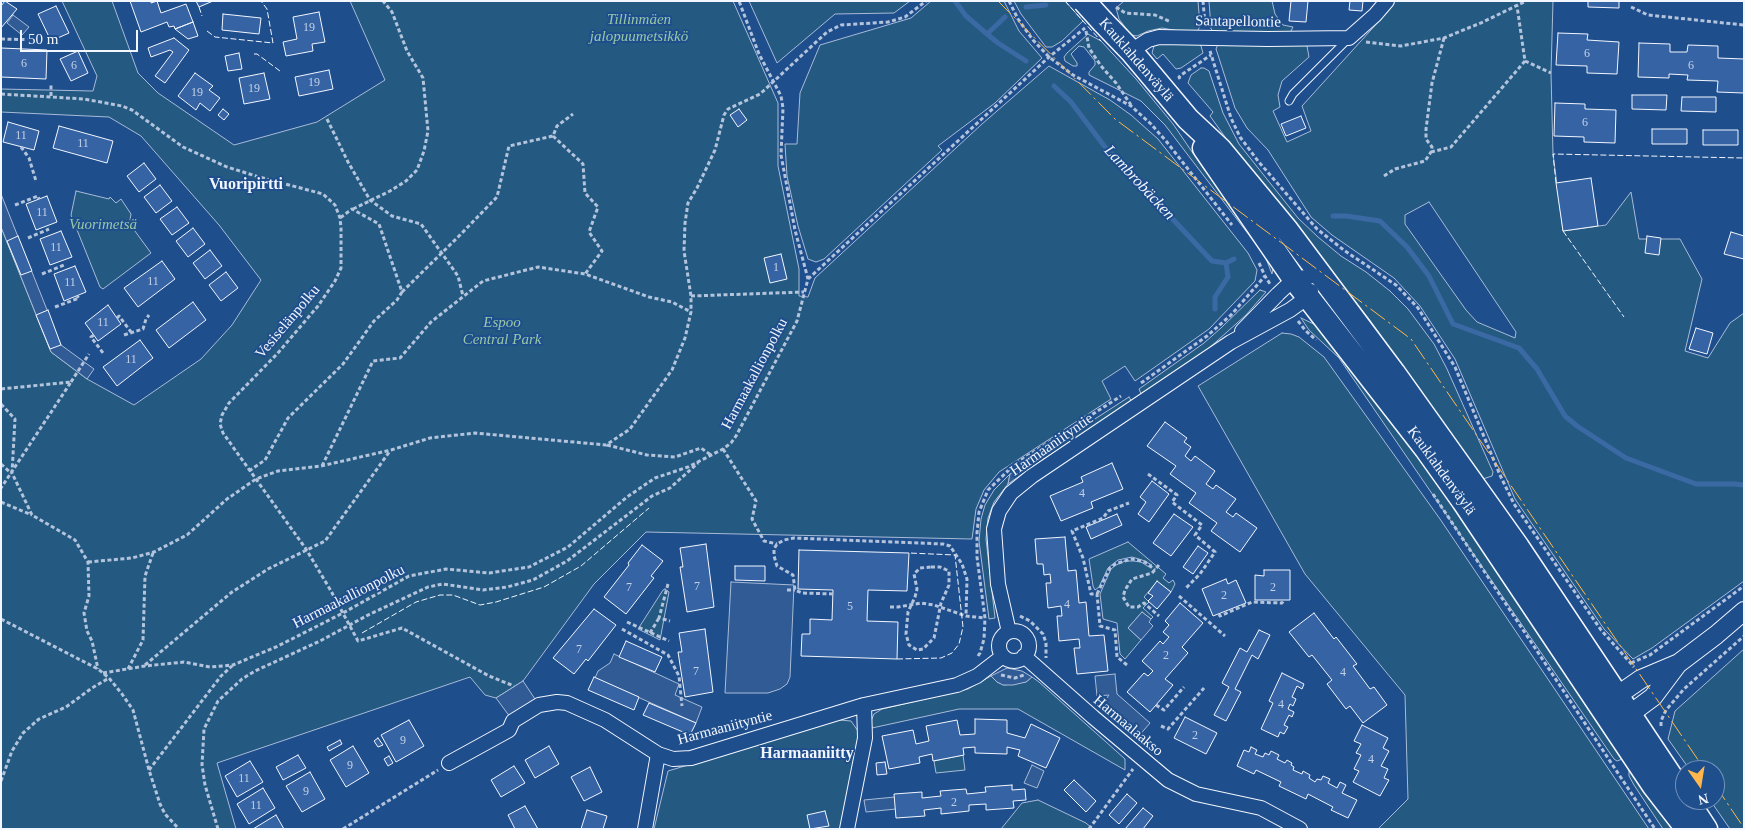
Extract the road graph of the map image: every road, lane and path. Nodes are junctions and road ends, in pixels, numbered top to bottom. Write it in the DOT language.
graph roads {
  1 [pos="383,1"];
  2 [pos="739,1"];
  3 [pos="926,1"];
  4 [pos="1009,1"];
  5 [pos="1203,1"];
  6 [pos="1387,1"];
  7 [pos="1526,1"];
  8 [pos="1517,6"];
  9 [pos="1631,7"];
  10 [pos="1095,15"];
  11 [pos="1175,24"];
  12 [pos="1744,25"];
  13 [pos="1206,38"];
  14 [pos="1349,38"];
  15 [pos="1444,38"];
  16 [pos="1,39"];
  17 [pos="44,40"];
  18 [pos="1131,52"];
  19 [pos="1211,55"];
  20 [pos="1049,57"];
  21 [pos="1525,60"];
  22 [pos="1551,73"];
  23 [pos="774,82"];
  24 [pos="52,84"];
  25 [pos="1185,85"];
  26 [pos="1,94"];
  27 [pos="51,96"];
  28 [pos="1289,101"];
  29 [pos="1132,106"];
  30 [pos="573,114"];
  31 [pos="327,119"];
  32 [pos="1188,119"];
  33 [pos="554,136"];
  34 [pos="21,147"];
  35 [pos="1431,152"];
  36 [pos="1384,176"];
  37 [pos="36,181"];
  38 [pos="39,199"];
  39 [pos="370,200"];
  40 [pos="15,206"];
  41 [pos="352,209"];
  42 [pos="340,218"];
  43 [pos="49,229"];
  44 [pos="1237,231"];
  45 [pos="28,238"];
  46 [pos="441,254"];
  47 [pos="1258,261"];
  48 [pos="64,265"];
  49 [pos="42,274"];
  50 [pos="585,274"];
  51 [pos="1319,275"];
  52 [pos="1264,276"];
  53 [pos="808,279"];
  54 [pos="1286,286"];
  55 [pos="402,292"];
  56 [pos="804,292"];
  57 [pos="77,296"];
  58 [pos="463,296"];
  59 [pos="692,296"];
  60 [pos="55,307"];
  61 [pos="691,312"];
  62 [pos="1297,312"];
  63 [pos="149,315"];
  64 [pos="117,318"];
  65 [pos="131,332"];
  66 [pos="94,335"];
  67 [pos="124,335"];
  68 [pos="1231,342"];
  69 [pos="1318,342"];
  70 [pos="103,353"];
  71 [pos="89,354"];
  72 [pos="71,382"];
  73 [pos="1139,384"];
  74 [pos="1,389"];
  75 [pos="1123,395"];
  76 [pos="1,404"];
  77 [pos="606,445"];
  78 [pos="723,449"];
  79 [pos="390,450"];
  80 [pos="712,455"];
  81 [pos="702,460"];
  82 [pos="1,464"];
  83 [pos="321,466"];
  84 [pos="249,471"];
  85 [pos="12,474"];
  86 [pos="1148,474"];
  87 [pos="256,479"];
  88 [pos="1,488"];
  89 [pos="1430,489"];
  90 [pos="1,502"];
  91 [pos="1129,503"];
  92 [pos="32,515"];
  93 [pos="777,544"];
  94 [pos="306,549"];
  95 [pos="154,552"];
  96 [pos="88,562"];
  97 [pos="1159,565"];
  98 [pos="1155,570"];
  99 [pos="668,584"];
  100 [pos="1744,586"];
  101 [pos="1186,588"];
  102 [pos="787,590"];
  103 [pos="795,590"];
  104 [pos="833,594"];
  105 [pos="1096,594"];
  106 [pos="1179,596"];
  107 [pos="1284,600"];
  108 [pos="912,604"];
  109 [pos="890,607"];
  110 [pos="940,608"];
  111 [pos="1016,611"];
  112 [pos="1744,611"];
  113 [pos="343,613"];
  114 [pos="1219,614"];
  115 [pos="966,616"];
  116 [pos="1159,616"];
  117 [pos="659,618"];
  118 [pos="985,618"];
  119 [pos="1,619"];
  120 [pos="670,621"];
  121 [pos="627,622"];
  122 [pos="350,625"];
  123 [pos="622,629"];
  124 [pos="1009,632"];
  125 [pos="650,633"];
  126 [pos="1225,636"];
  127 [pos="1744,636"];
  128 [pos="669,641"];
  129 [pos="1003,656"];
  130 [pos="1024,656"];
  131 [pos="976,658"];
  132 [pos="1678,663"];
  133 [pos="1631,664"];
  134 [pos="233,665"];
  135 [pos="1127,665"];
  136 [pos="145,666"];
  137 [pos="1038,668"];
  138 [pos="98,669"];
  139 [pos="128,669"];
  140 [pos="104,673"];
  141 [pos="109,678"];
  142 [pos="1640,679"];
  143 [pos="514,686"];
  144 [pos="1184,687"];
  145 [pos="1204,688"];
  146 [pos="1653,697"];
  147 [pos="864,705"];
  148 [pos="1156,705"];
  149 [pos="682,706"];
  150 [pos="1619,708"];
  151 [pos="1666,710"];
  152 [pos="1161,726"];
  153 [pos="1644,752"];
  154 [pos="658,754"];
  155 [pos="1141,758"];
  156 [pos="449,763"];
  157 [pos="1615,769"];
  158 [pos="149,770"];
  159 [pos="1,781"];
  160 [pos="1675,786"];
  161 [pos="1694,810"];
  162 [pos="179,829"];
  163 [pos="218,829"];
  164 [pos="343,829"];
  165 [pos="646,829"];
  166 [pos="847,829"];
  167 [pos="1088,829"];
  168 [pos="1300,829"];
  169 [pos="1655,829"];
  170 [pos="1687,829"];
  171 [pos="1706,829"];
  1 -- 39 [label="path"];
  2 -- 23 [label="path"];
  3 -- 23 [label="path"];
  4 -- 20 [label="path"];
  5 -- 13 [label="path"];
  6 -- 14 [label="street"];
  7 -- 8 [label="path"];
  8 -- 15 [label="path"];
  8 -- 21 [label="path"];
  9 -- 12 [label="path"];
  10 -- 11 [label="path"];
  10 -- 18 [label="main road, Kauklahdenväylä"];
  10 -- 20 [label="path"];
  10 -- 29 [label="path"];
  13 -- 14 [label="street, Santapellontie"];
  13 -- 18 [label="street, Santapellontie"];
  13 -- 19 [label="path"];
  14 -- 15 [label="path"];
  14 -- 28 [label="lane"];
  15 -- 35 [label="path"];
  16 -- 17 [label="path"];
  18 -- 32 [label="main road, Kauklahdenväylä"];
  19 -- 25 [label="path"];
  19 -- 133 [label="path"];
  20 -- 29 [label="path"];
  20 -- 53 [label="path"];
  21 -- 22 [label="path"];
  21 -- 35 [label="path"];
  23 -- 53 [label="path"];
  23 -- 59 [label="path"];
  24 -- 27 [label="path"];
  26 -- 27 [label="path"];
  27 -- 42 [label="path"];
  29 -- 44 [label="path"];
  30 -- 33 [label="path"];
  31 -- 39 [label="path"];
  32 -- 51 [label="main road, Kauklahdenväylä"];
  32 -- 54 [label="main road, Kauklahdenväylä"];
  33 -- 46 [label="path"];
  33 -- 50 [label="path"];
  34 -- 37 [label="path"];
  35 -- 36 [label="path"];
  38 -- 40 [label="path"];
  39 -- 41 [label="path"];
  39 -- 46 [label="path"];
  41 -- 42 [label="path"];
  41 -- 55 [label="path"];
  42 -- 84 [label="path, Vesiselänpolku"];
  43 -- 45 [label="path"];
  46 -- 55 [label="path"];
  46 -- 58 [label="path"];
  47 -- 52 [label="path"];
  48 -- 49 [label="path"];
  50 -- 58 [label="path"];
  50 -- 61 [label="path"];
  51 -- 54 [label="street"];
  51 -- 62 [label="street"];
  51 -- 150 [label="main road, Kauklahdenväylä"];
  52 -- 54 [label="path"];
  52 -- 73 [label="path"];
  53 -- 56 [label="path, Harmaakallionpolku"];
  54 -- 62 [label="main road, Kauklahdenväylä"];
  54 -- 68 [label="street, Harmaaniityntie"];
  55 -- 84 [label="path"];
  56 -- 59 [label="path"];
  56 -- 78 [label="path, Harmaakallionpolku"];
  57 -- 60 [label="path"];
  58 -- 83 [label="path"];
  59 -- 61 [label="path"];
  61 -- 77 [label="path"];
  62 -- 68 [label="street, Harmaaniityntie"];
  62 -- 69 [label="path"];
  62 -- 150 [label="main road, Kauklahdenväylä"];
  63 -- 65 [label="path"];
  64 -- 65 [label="path"];
  65 -- 67 [label="path"];
  66 -- 70 [label="path"];
  68 -- 124 [label="street, Harmaaniityntie"];
  71 -- 72 [label="path"];
  72 -- 74 [label="path"];
  72 -- 85 [label="path"];
  75 -- 118 [label="path"];
  76 -- 85 [label="path"];
  77 -- 79 [label="path"];
  77 -- 80 [label="path"];
  78 -- 80 [label="path, Harmaakallionpolku"];
  78 -- 93 [label="path"];
  79 -- 83 [label="path"];
  79 -- 94 [label="path"];
  80 -- 81 [label="path, Harmaakallionpolku"];
  81 -- 113 [label="path, Harmaakallionpolku"];
  81 -- 122 [label="path"];
  82 -- 85 [label="path"];
  83 -- 87 [label="path"];
  84 -- 87 [label="path, Vesiselänpolku"];
  85 -- 88 [label="path"];
  85 -- 92 [label="path"];
  86 -- 101 [label="path"];
  87 -- 94 [label="path, Vesiselänpolku"];
  87 -- 95 [label="path"];
  89 -- 157 [label="path"];
  90 -- 92 [label="path"];
  91 -- 105 [label="path"];
  92 -- 96 [label="path"];
  93 -- 103 [label="path"];
  93 -- 115 [label="path"];
  94 -- 113 [label="path, Vesiselänpolku"];
  94 -- 136 [label="path"];
  95 -- 96 [label="path"];
  95 -- 139 [label="path"];
  96 -- 138 [label="path"];
  97 -- 98 [label="path"];
  98 -- 105 [label="path"];
  98 -- 116 [label="path"];
  99 -- 117 [label="path"];
  100 -- 133 [label="path"];
  102 -- 103 [label="path"];
  103 -- 104 [label="path"];
  105 -- 135 [label="path"];
  106 -- 126 [label="path"];
  107 -- 114 [label="path"];
  108 -- 109 [label="path"];
  108 -- 110 [label="path"];
  108 -- 110 [label="path"];
  108 -- 110 [label="path"];
  110 -- 115 [label="path"];
  111 -- 137 [label="path"];
  112 -- 132 [label="street"];
  113 -- 122 [label="path, Vesiselänpolku"];
  113 -- 134 [label="path, Harmaakallionpolku"];
  115 -- 118 [label="path"];
  117 -- 120 [label="path"];
  117 -- 125 [label="path"];
  118 -- 131 [label="path"];
  119 -- 138 [label="path"];
  121 -- 125 [label="path"];
  122 -- 143 [label="path, Vesiselänpolku"];
  122 -- 163 [label="path"];
  123 -- 149 [label="path"];
  124 -- 129 [label="street"];
  124 -- 130 [label="street"];
  125 -- 128 [label="path"];
  127 -- 151 [label="path"];
  129 -- 130 [label="street"];
  129 -- 147 [label="street, Harmaaniityntie"];
  130 -- 137 [label="street, Harmaalaakso"];
  132 -- 142 [label="street"];
  132 -- 146 [label="street"];
  133 -- 142 [label="path"];
  134 -- 136 [label="path, Harmaakallionpolku"];
  134 -- 158 [label="path"];
  136 -- 139 [label="path, Harmaakallionpolku"];
  137 -- 155 [label="street, Harmaalaakso"];
  138 -- 140 [label="path"];
  139 -- 140 [label="path, Harmaakallionpolku"];
  140 -- 141 [label="path"];
  141 -- 158 [label="path"];
  141 -- 159 [label="path"];
  142 -- 150 [label="street"];
  144 -- 148 [label="path"];
  145 -- 152 [label="path"];
  146 -- 150 [label="street"];
  146 -- 151 [label="path"];
  147 -- 154 [label="street, Harmaaniityntie"];
  147 -- 166 [label="street"];
  150 -- 153 [label="main road, Kauklahdenväylä"];
  151 -- 153 [label="path"];
  153 -- 157 [label="path"];
  153 -- 160 [label="main road, Kauklahdenväylä"];
  153 -- 170 [label="main road, Kauklahdenväylä"];
  154 -- 156 [label="street, Harmaaniityntie"];
  154 -- 165 [label="street"];
  155 -- 167 [label="path"];
  155 -- 168 [label="street, Harmaalaakso"];
  156 -- 164 [label="path"];
  157 -- 169 [label="path"];
  158 -- 162 [label="path"];
  161 -- 171 [label="main road"];
}
